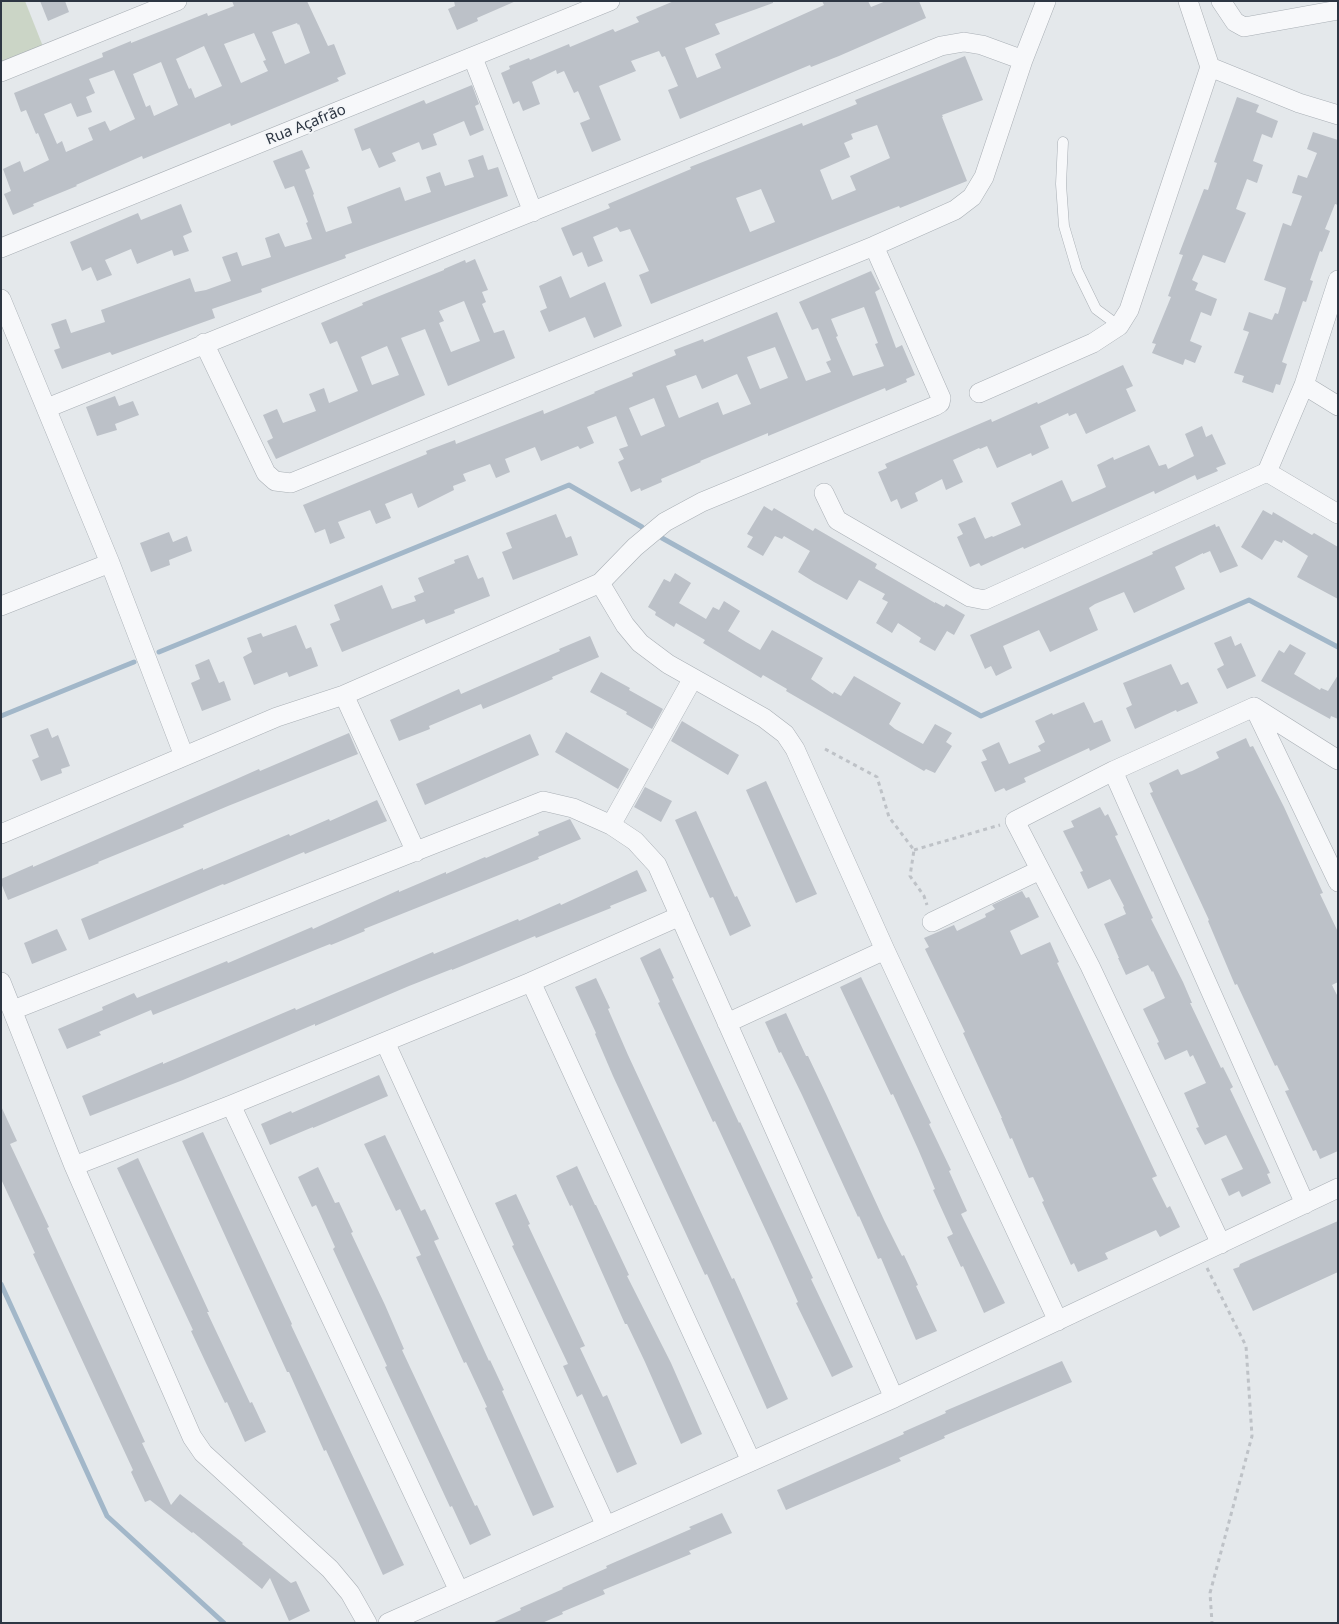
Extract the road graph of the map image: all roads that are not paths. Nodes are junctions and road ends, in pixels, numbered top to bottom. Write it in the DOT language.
graph roads {
  1 [pos="177,1"];
  2 [pos="610,1"];
  3 [pos="1046,1"];
  4 [pos="1188,1"];
  5 [pos="1221,1"];
  6 [pos="1338,10"];
  7 [pos="473,58"];
  8 [pos="1023,60"];
  9 [pos="1210,67"];
  10 [pos="1,72"];
  11 [pos="1338,115"];
  12 [pos="1063,142"];
  13 [pos="533,212"];
  14 [pos="874,246"];
  15 [pos="1,248"];
  16 [pos="1338,280"];
  17 [pos="1,299"];
  18 [pos="1119,326"];
  19 [pos="204,343"];
  20 [pos="1304,384"];
  21 [pos="979,393"];
  22 [pos="1338,406"];
  23 [pos="47,408"];
  24 [pos="1267,472"];
  25 [pos="824,493"];
  26 [pos="1338,514"];
  27 [pos="110,563"];
  28 [pos="600,583"];
  29 [pos="1,606"];
  30 [pos="692,678"];
  31 [pos="344,694"];
  32 [pos="1254,707"];
  33 [pos="184,756"];
  34 [pos="1338,760"];
  35 [pos="1113,771"];
  36 [pos="611,825"];
  37 [pos="1,834"];
  38 [pos="416,852"];
  39 [pos="1040,870"];
  40 [pos="1338,882"];
  41 [pos="680,916"];
  42 [pos="932,922"];
  43 [pos="884,950"];
  44 [pos="1,982"];
  45 [pos="531,982"];
  46 [pos="13,1010"];
  47 [pos="727,1023"];
  48 [pos="386,1042"];
  49 [pos="232,1105"];
  50 [pos="74,1166"];
  51 [pos="1338,1188"];
  52 [pos="1305,1204"];
  53 [pos="1221,1244"];
  54 [pos="1058,1322"];
  55 [pos="894,1398"];
  56 [pos="751,1461"];
  57 [pos="606,1526"];
  58 [pos="459,1591"];
  59 [pos="367,1623"];
  60 [pos="388,1623"];
  1 -- 10 [label="street"];
  2 -- 7 [label="street, Rua Açafrão"];
  3 -- 8 [label="street"];
  4 -- 9 [label="street"];
  5 -- 6 [label="street"];
  7 -- 13 [label="street"];
  7 -- 15 [label="street, Rua Açafrão"];
  8 -- 13 [label="street"];
  8 -- 14 [label="street"];
  9 -- 11 [label="street"];
  9 -- 18 [label="street"];
  12 -- 18 [label="lane"];
  13 -- 19 [label="street"];
  14 -- 19 [label="street"];
  14 -- 28 [label="street"];
  16 -- 20 [label="street"];
  17 -- 23 [label="street"];
  18 -- 21 [label="street"];
  19 -- 23 [label="street"];
  20 -- 22 [label="street"];
  20 -- 24 [label="street"];
  23 -- 27 [label="street"];
  24 -- 25 [label="street"];
  24 -- 26 [label="street"];
  27 -- 29 [label="street"];
  27 -- 33 [label="street"];
  28 -- 30 [label="street"];
  28 -- 31 [label="street"];
  30 -- 36 [label="street"];
  30 -- 43 [label="street"];
  31 -- 33 [label="street"];
  31 -- 38 [label="street"];
  32 -- 34 [label="street"];
  32 -- 35 [label="street"];
  32 -- 40 [label="street"];
  33 -- 37 [label="street"];
  35 -- 39 [label="street"];
  35 -- 52 [label="street"];
  36 -- 38 [label="street"];
  36 -- 41 [label="street"];
  38 -- 46 [label="street"];
  39 -- 42 [label="street"];
  39 -- 53 [label="street"];
  41 -- 45 [label="street"];
  41 -- 47 [label="street"];
  43 -- 47 [label="street"];
  43 -- 54 [label="street"];
  44 -- 46 [label="street"];
  45 -- 48 [label="street"];
  45 -- 56 [label="street"];
  46 -- 50 [label="street"];
  47 -- 55 [label="street"];
  48 -- 49 [label="street"];
  48 -- 57 [label="street"];
  49 -- 50 [label="street"];
  49 -- 58 [label="street"];
  50 -- 59 [label="street"];
  51 -- 52 [label="street"];
  52 -- 53 [label="street"];
  53 -- 54 [label="street"];
  54 -- 55 [label="street"];
  55 -- 56 [label="street"];
  56 -- 57 [label="street"];
  57 -- 58 [label="street"];
  58 -- 60 [label="street"];
}
